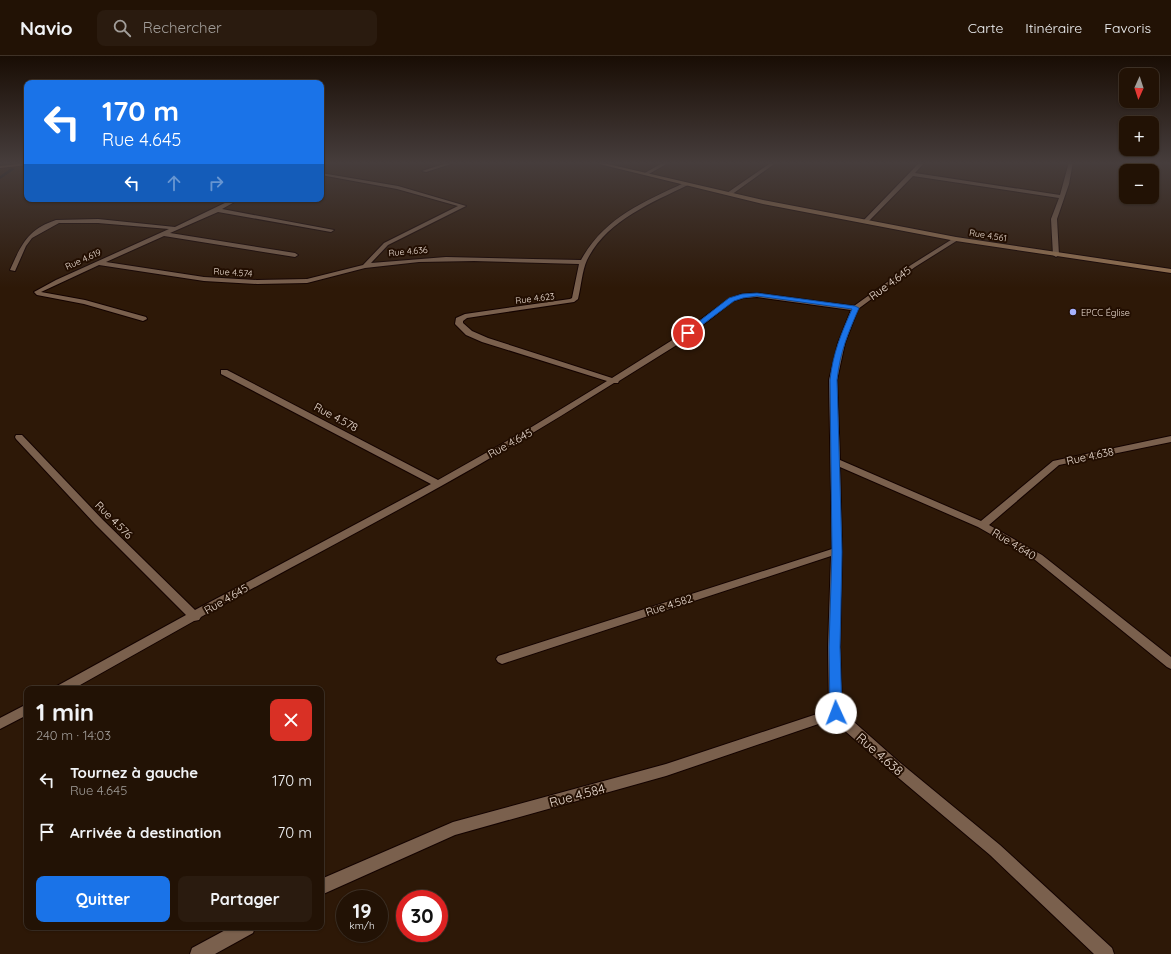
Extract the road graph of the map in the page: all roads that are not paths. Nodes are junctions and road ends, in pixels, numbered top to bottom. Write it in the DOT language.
graph roads {
  1 [pos="228,204"];
  2 [pos="463,204"];
  3 [pos="648,204"];
  4 [pos="777,204"];
  5 [pos="881,204"];
  6 [pos="1059,204"];
  7 [pos="216,210"];
  8 [pos="865,222"];
  9 [pos="176,228"];
  10 [pos="330,230"];
  11 [pos="163,234"];
  12 [pos="956,239"];
  13 [pos="295,255"];
  14 [pos="1056,255"];
  15 [pos="583,262"];
  16 [pos="98,263"];
  17 [pos="365,266"];
  18 [pos="13,270"];
  19 [pos="1171,271"];
  20 [pos="855,308"];
  21 [pos="143,319"];
  22 [pos="224,372"];
  23 [pos="614,381"];
  24 [pos="19,437"];
  25 [pos="1171,439"];
  26 [pos="835,461"];
  27 [pos="438,484"];
  28 [pos="982,525"];
  29 [pos="837,552"];
  30 [pos="195,616"];
  31 [pos="502,659"];
  32 [pos="1171,664"];
  33 [pos="67,686"];
  34 [pos="24,711"];
  35 [pos="836,713"];
  36 [pos="0,724"];
  37 [pos="324,886"];
  38 [pos="242,930"];
  39 [pos="198,954"];
  40 [pos="1106,954"];
  1 -- 7 [label="street, Rue 4.619"];
  2 -- 17 [label="street, Rue 4.636"];
  3 -- 15 [label="street"];
  4 -- 8 [label="main road, Rue 4.561"];
  5 -- 8 [label="street"];
  6 -- 14 [label="street"];
  7 -- 9 [label="street, Rue 4.619"];
  7 -- 10 [label="street"];
  8 -- 12 [label="main road, Rue 4.561"];
  9 -- 11 [label="street, Rue 4.619"];
  9 -- 18 [label="street"];
  11 -- 13 [label="street"];
  11 -- 16 [label="street, Rue 4.619"];
  12 -- 14 [label="main road, Rue 4.561"];
  12 -- 20 [label="street, Rue 4.645"];
  14 -- 19 [label="main road, Rue 4.561"];
  15 -- 17 [label="street, Rue 4.636"];
  15 -- 23 [label="street, Rue 4.623"];
  16 -- 17 [label="street, Rue 4.574"];
  16 -- 21 [label="street, Rue 4.619"];
  20 -- 23 [label="street, Rue 4.645"];
  20 -- 26 [label="street"];
  22 -- 27 [label="street, Rue 4.578"];
  23 -- 27 [label="street, Rue 4.645"];
  24 -- 30 [label="street, Rue 4.576"];
  25 -- 28 [label="street, Rue 4.638"];
  26 -- 28 [label="street, Rue 4.640"];
  26 -- 29 [label="street"];
  27 -- 30 [label="street, Rue 4.645"];
  28 -- 32 [label="street, Rue 4.640"];
  29 -- 31 [label="street, Rue 4.582"];
  29 -- 35 [label="street"];
  30 -- 33 [label="street, Rue 4.645"];
  34 -- 36 [label="street"];
  35 -- 37 [label="street, Rue 4.584"];
  35 -- 40 [label="street, Rue 4.638"];
  38 -- 39 [label="street"];
}
